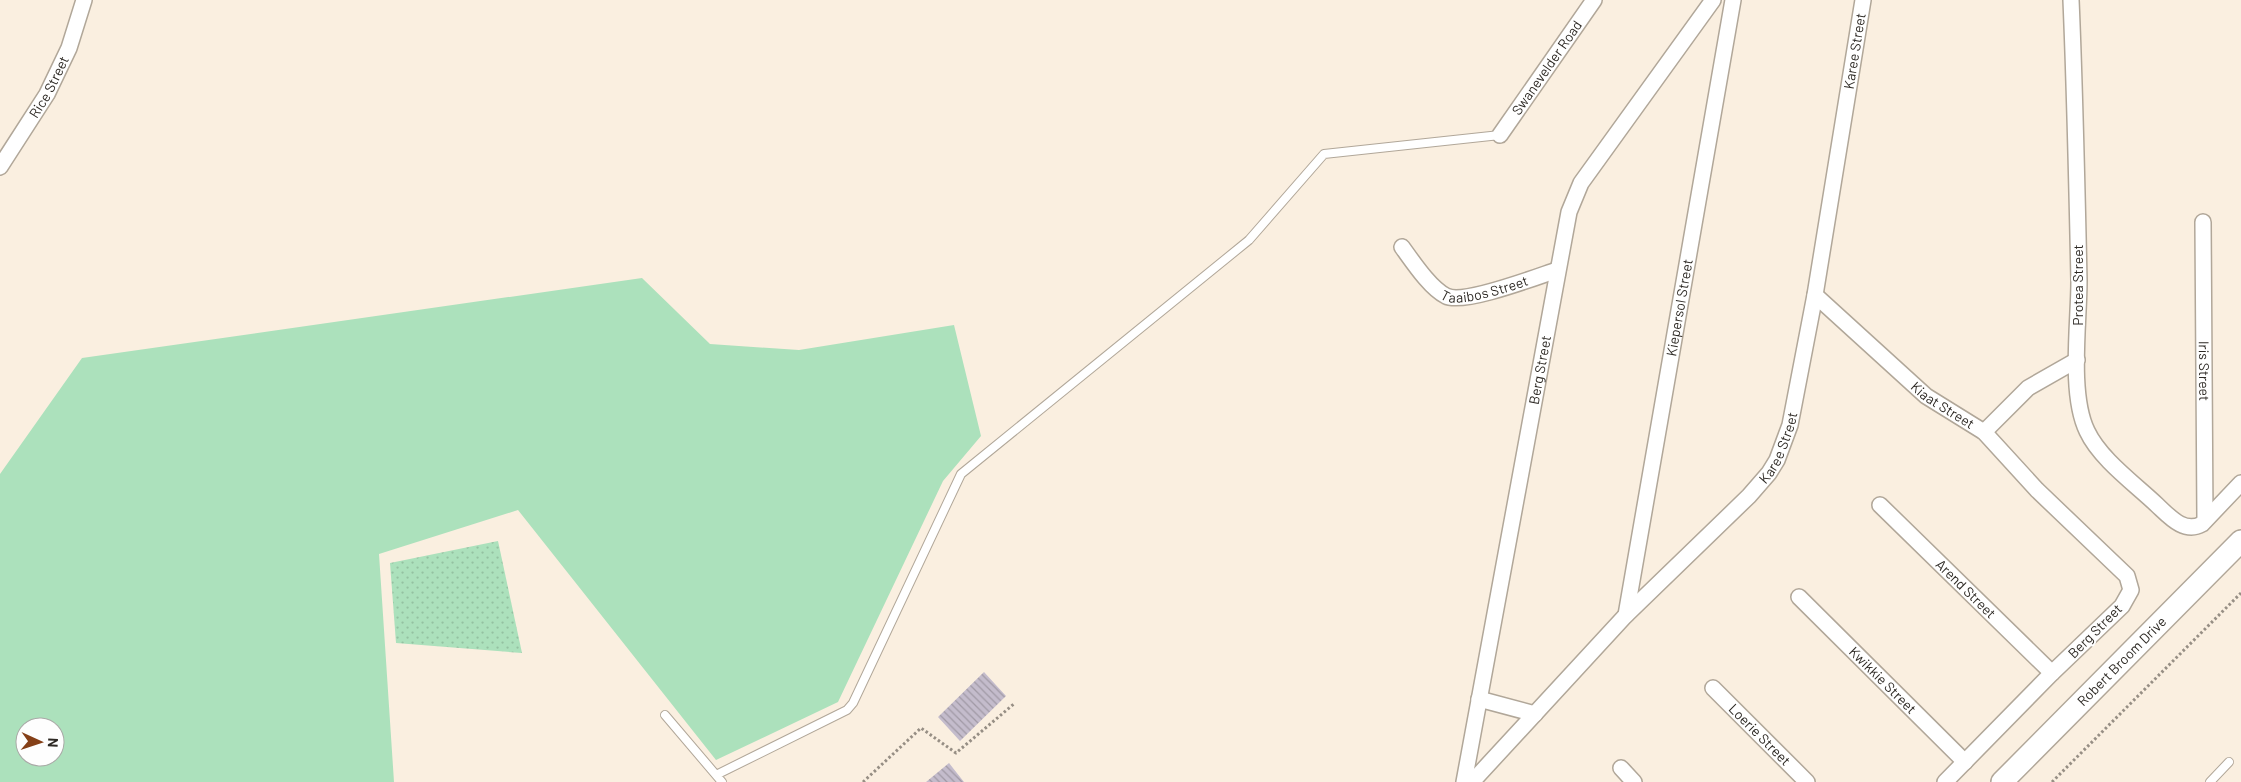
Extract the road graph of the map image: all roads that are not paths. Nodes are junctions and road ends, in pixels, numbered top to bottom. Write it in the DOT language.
graph roads {
  1 [pos="84,0"];
  2 [pos="1594,0"];
  3 [pos="1713,0"];
  4 [pos="1733,0"];
  5 [pos="1863,0"];
  6 [pos="2071,0"];
  7 [pos="1500,135"];
  8 [pos="0,167"];
  9 [pos="2203,222"];
  10 [pos="1402,248"];
  11 [pos="1557,270"];
  12 [pos="1815,295"];
  13 [pos="2077,360"];
  14 [pos="1984,432"];
  15 [pos="2241,483"];
  16 [pos="1880,505"];
  17 [pos="2205,520"];
  18 [pos="2241,540"];
  19 [pos="1799,597"];
  20 [pos="1626,615"];
  21 [pos="2052,673"];
  22 [pos="1712,688"];
  23 [pos="1479,699"];
  24 [pos="1535,714"];
  25 [pos="665,715"];
  26 [pos="1965,762"];
  27 [pos="2229,762"];
  28 [pos="1621,768"];
  29 [pos="716,775"];
  30 [pos="722,782"];
  31 [pos="1464,782"];
  32 [pos="1472,782"];
  33 [pos="1634,782"];
  34 [pos="1807,782"];
  35 [pos="1945,782"];
  36 [pos="2002,782"];
  37 [pos="2210,782"];
  1 -- 8 [label="street, Rice Street"];
  2 -- 7 [label="street, Swanevelder Road"];
  3 -- 11 [label="street, Berg Street"];
  4 -- 20 [label="street, Kiepersol Street"];
  5 -- 12 [label="street, Karee Street"];
  6 -- 13 [label="street, Protea Street"];
  7 -- 29 [label="lane"];
  9 -- 17 [label="street, Iris Street"];
  10 -- 11 [label="street, Taaibos Street"];
  11 -- 23 [label="street, Berg Street"];
  12 -- 14 [label="street, Kiaat Street"];
  12 -- 20 [label="street, Karee Street"];
  13 -- 14 [label="street, Kiaat Street"];
  13 -- 17 [label="street, Protea Street"];
  14 -- 21 [label="street, Berg Street"];
  15 -- 17 [label="street"];
  16 -- 21 [label="street, Arend Street"];
  18 -- 36 [label="street, Robert Broom Drive"];
  19 -- 26 [label="street, Kwikkie Street"];
  20 -- 24 [label="street, Karee Street"];
  21 -- 26 [label="street, Berg Street"];
  22 -- 34 [label="street, Loerie Street"];
  23 -- 24 [label="street"];
  23 -- 31 [label="street, Berg Street"];
  24 -- 32 [label="street, Karee Street"];
  25 -- 29 [label="lane"];
  26 -- 35 [label="street, Berg Street"];
  27 -- 37 [label="lane"];
  28 -- 33 [label="street"];
  29 -- 30 [label="lane"];
}
